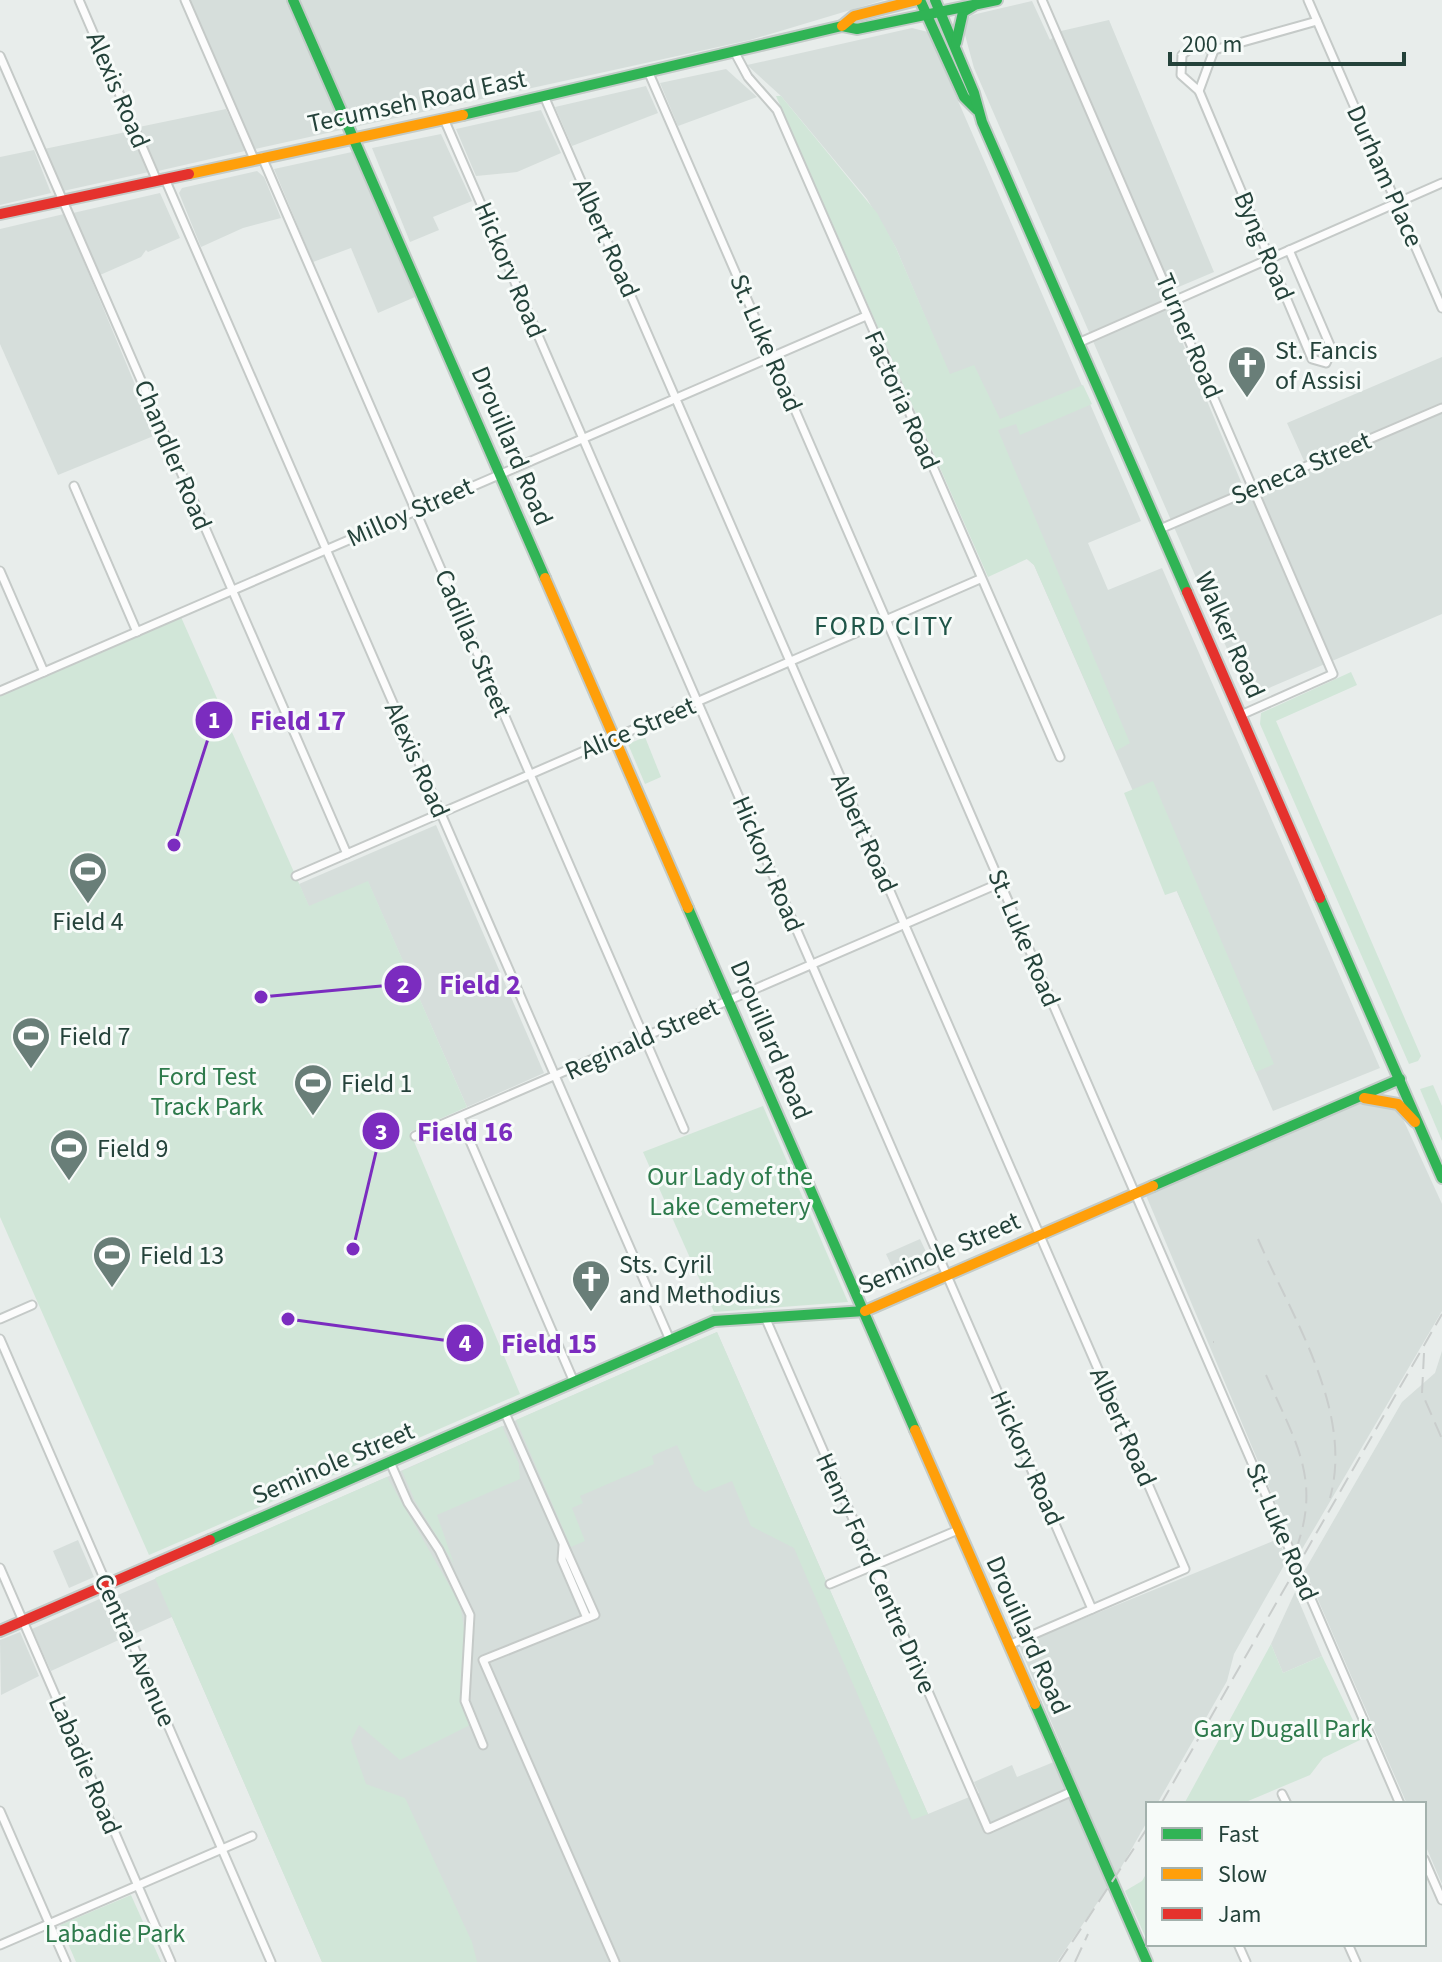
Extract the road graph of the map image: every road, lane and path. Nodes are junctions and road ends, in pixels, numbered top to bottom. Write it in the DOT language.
graph roads {
  1 [pos="79,0"];
  2 [pos="185,0"];
  3 [pos="293,0"];
  4 [pos="918,0"];
  5 [pos="935,0"];
  6 [pos="997,0"];
  7 [pos="1042,0"];
  8 [pos="1308,0"];
  9 [pos="894,3"];
  10 [pos="974,5"];
  11 [pos="940,11"];
  12 [pos="926,14"];
  13 [pos="1317,21"];
  14 [pos="842,26"];
  15 [pos="956,49"];
  16 [pos="1214,50"];
  17 [pos="734,51"];
  18 [pos="0,56"];
  19 [pos="648,71"];
  20 [pos="1199,91"];
  21 [pos="544,96"];
  22 [pos="977,110"];
  23 [pos="444,119"];
  24 [pos="352,137"];
  25 [pos="258,158"];
  26 [pos="161,180"];
  27 [pos="1442,183"];
  28 [pos="62,201"];
  29 [pos="1396,203"];
  30 [pos="0,214"];
  31 [pos="1289,250"];
  32 [pos="1270,259"];
  33 [pos="1174,301"];
  34 [pos="1442,308"];
  35 [pos="866,316"];
  36 [pos="1078,343"];
  37 [pos="772,357"];
  38 [pos="675,398"];
  39 [pos="1442,408"];
  40 [pos="582,438"];
  41 [pos="500,473"];
  42 [pos="74,486"];
  43 [pos="1255,488"];
  44 [pos="415,510"];
  45 [pos="1160,529"];
  46 [pos="326,549"];
  47 [pos="0,571"];
  48 [pos="980,579"];
  49 [pos="232,590"];
  50 [pos="886,620"];
  51 [pos="137,632"];
  52 [pos="790,662"];
  53 [pos="44,672"];
  54 [pos="0,691"];
  55 [pos="697,702"];
  56 [pos="1241,715"];
  57 [pos="615,738"];
  58 [pos="1060,757"];
  59 [pos="530,775"];
  60 [pos="441,814"];
  61 [pos="347,854"];
  62 [pos="296,876"];
  63 [pos="1000,883"];
  64 [pos="904,924"];
  65 [pos="811,965"];
  66 [pos="729,1000"];
  67 [pos="645,1038"];
  68 [pos="555,1077"];
  69 [pos="1400,1079"];
  70 [pos="1354,1100"];
  71 [pos="460,1118"];
  72 [pos="1421,1128"];
  73 [pos="684,1129"];
  74 [pos="415,1136"];
  75 [pos="1442,1178"];
  76 [pos="1135,1194"];
  77 [pos="1040,1235"];
  78 [pos="947,1275"];
  79 [pos="32,1305"];
  80 [pos="864,1311"];
  81 [pos="765,1317"];
  82 [pos="0,1319"];
  83 [pos="0,1339"];
  84 [pos="670,1340"];
  85 [pos="574,1382"];
  86 [pos="505,1413"];
  87 [pos="390,1462"];
  88 [pos="958,1530"];
  89 [pos="873,1566"];
  90 [pos="0,1568"];
  91 [pos="107,1584"];
  92 [pos="830,1584"];
  93 [pos="1092,1609"];
  94 [pos="23,1621"];
  95 [pos="0,1631"];
  96 [pos="1009,1645"];
  97 [pos="483,1745"];
  98 [pos="1073,1791"];
  99 [pos="1282,1794"];
  100 [pos="1286,1802"];
  101 [pos="1399,1802"];
  102 [pos="0,1811"];
  103 [pos="252,1836"];
  104 [pos="222,1849"];
  105 [pos="1426,1864"];
  106 [pos="137,1886"];
  107 [pos="1442,1900"];
  108 [pos="49,1924"];
  109 [pos="0,1945"];
  110 [pos="66,1962"];
  111 [pos="171,1962"];
  112 [pos="271,1962"];
  113 [pos="615,1962"];
  114 [pos="1147,1962"];
  1 -- 26 [label="street, Alexis Road"];
  2 -- 25 [label="street, Cadillac Street"];
  3 -- 24 [label="street, Drouillard Road"];
  4 -- 9 [label="street, Tecumseh Road East"];
  4 -- 12 [label="street, Walker Road"];
  5 -- 11 [label="street, Walker Road"];
  6 -- 10 [label="street, Tecumseh Road East"];
  7 -- 33 [label="street, Turner Road"];
  8 -- 13 [label="street, Durham Place"];
  9 -- 14 [label="street, Tecumseh Road East"];
  10 -- 11 [label="street, Tecumseh Road East"];
  10 -- 15 [label="street"];
  11 -- 12 [label="street, Tecumseh Road East"];
  11 -- 15 [label="street, Walker Road"];
  12 -- 14 [label="street, Tecumseh Road East"];
  12 -- 22 [label="street, Walker Road"];
  13 -- 16 [label="street, Byng Road"];
  13 -- 29 [label="street, Durham Place"];
  14 -- 17 [label="street, Tecumseh Road East"];
  15 -- 22 [label="street, Walker Road"];
  16 -- 20 [label="street"];
  16 -- 20 [label="street, Byng Road"];
  17 -- 19 [label="street, Tecumseh Road East"];
  17 -- 35 [label="street, Factoria Road"];
  18 -- 28 [label="street, Chandler Road"];
  19 -- 21 [label="street, Tecumseh Road East"];
  19 -- 37 [label="street, St. Luke Road"];
  20 -- 32 [label="street, Byng Road"];
  21 -- 23 [label="street, Tecumseh Road East"];
  21 -- 38 [label="street, Albert Road"];
  22 -- 36 [label="street, Walker Road"];
  23 -- 24 [label="street, Tecumseh Road East"];
  23 -- 40 [label="street, Hickory Road"];
  24 -- 25 [label="street, Tecumseh Road East"];
  24 -- 41 [label="street, Drouillard Road"];
  25 -- 26 [label="street, Tecumseh Road East"];
  25 -- 44 [label="street, Cadillac Street"];
  26 -- 28 [label="street, Tecumseh Road East"];
  26 -- 46 [label="street, Alexis Road"];
  27 -- 29 [label="street"];
  28 -- 30 [label="street, Tecumseh Road East"];
  28 -- 49 [label="street, Chandler Road"];
  29 -- 31 [label="street"];
  29 -- 34 [label="street, Durham Place"];
  31 -- 32 [label="street"];
  31 -- 32 [label="street, Byng Road"];
  32 -- 33 [label="street"];
  33 -- 36 [label="street"];
  33 -- 43 [label="street, Turner Road"];
  35 -- 37 [label="street, Milloy Street"];
  35 -- 48 [label="street, Factoria Road"];
  36 -- 45 [label="street, Walker Road"];
  37 -- 38 [label="street, Milloy Street"];
  37 -- 50 [label="street, St. Luke Road"];
  38 -- 40 [label="street, Milloy Street"];
  38 -- 52 [label="street, Albert Road"];
  39 -- 43 [label="street, Seneca Street"];
  40 -- 41 [label="street, Milloy Street"];
  40 -- 55 [label="street, Hickory Road"];
  41 -- 44 [label="street, Milloy Street"];
  41 -- 57 [label="street, Drouillard Road"];
  42 -- 51 [label="street"];
  43 -- 45 [label="street, Seneca Street"];
  43 -- 56 [label="street, Turner Road"];
  44 -- 46 [label="street, Milloy Street"];
  44 -- 59 [label="street, Cadillac Street"];
  45 -- 56 [label="street, Walker Road"];
  46 -- 49 [label="street, Milloy Street"];
  46 -- 60 [label="street, Alexis Road"];
  47 -- 53 [label="street"];
  48 -- 50 [label="street, Alice Street"];
  48 -- 58 [label="street, Factoria Road"];
  49 -- 51 [label="street, Milloy Street"];
  49 -- 61 [label="street, Chandler Road"];
  50 -- 52 [label="street, Alice Street"];
  50 -- 63 [label="street, St. Luke Road"];
  51 -- 53 [label="street, Milloy Street"];
  52 -- 55 [label="street, Alice Street"];
  52 -- 64 [label="street, Albert Road"];
  53 -- 54 [label="street, Milloy Street"];
  55 -- 57 [label="street, Alice Street"];
  55 -- 65 [label="street, Hickory Road"];
  56 -- 69 [label="street, Walker Road"];
  57 -- 59 [label="street, Alice Street"];
  57 -- 66 [label="street, Drouillard Road"];
  59 -- 60 [label="street, Alice Street"];
  59 -- 67 [label="street, Cadillac Street"];
  60 -- 61 [label="street, Alice Street"];
  60 -- 68 [label="street, Alexis Road"];
  61 -- 62 [label="street, Alice Street"];
  63 -- 64 [label="street, Reginald Street"];
  63 -- 76 [label="street, St. Luke Road"];
  64 -- 65 [label="street, Reginald Street"];
  64 -- 77 [label="street, Albert Road"];
  65 -- 66 [label="street, Reginald Street"];
  65 -- 78 [label="street, Hickory Road"];
  66 -- 67 [label="street, Reginald Street"];
  66 -- 80 [label="street, Drouillard Road"];
  67 -- 68 [label="street, Reginald Street"];
  67 -- 73 [label="street, Cadillac Street"];
  68 -- 71 [label="street, Reginald Street"];
  68 -- 84 [label="street, Alexis Road"];
  69 -- 70 [label="street, Seminole Street"];
  69 -- 72 [label="street, Walker Road"];
  70 -- 72 [label="street"];
  70 -- 76 [label="street, Seminole Street"];
  71 -- 74 [label="street, Reginald Street"];
  71 -- 85 [label="street"];
  72 -- 75 [label="street, Walker Road"];
  76 -- 77 [label="street, Seminole Street"];
  76 -- 101 [label="street, St. Luke Road"];
  77 -- 78 [label="street, Seminole Street"];
  77 -- 93 [label="street, Albert Road"];
  78 -- 80 [label="street, Seminole Street"];
  78 -- 93 [label="street, Hickory Road"];
  79 -- 82 [label="street"];
  80 -- 81 [label="street, Seminole Street"];
  80 -- 88 [label="street, Drouillard Road"];
  81 -- 84 [label="street, Seminole Street"];
  81 -- 89 [label="street, Henry Ford Centre Drive"];
  83 -- 91 [label="street, Central Avenue"];
  84 -- 85 [label="street, Seminole Street"];
  85 -- 86 [label="street, Seminole Street"];
  86 -- 87 [label="street, Seminole Street"];
  86 -- 113 [label="street"];
  87 -- 91 [label="street, Seminole Street"];
  87 -- 97 [label="street"];
  88 -- 89 [label="street"];
  88 -- 96 [label="street, Drouillard Road"];
  89 -- 92 [label="street"];
  89 -- 98 [label="street, Henry Ford Centre Drive"];
  90 -- 94 [label="street, Labadie Road"];
  91 -- 94 [label="street, Seminole Street"];
  91 -- 104 [label="street, Central Avenue"];
  93 -- 96 [label="street"];
  94 -- 95 [label="street, Seminole Street"];
  94 -- 106 [label="street, Labadie Road"];
  96 -- 98 [label="street, Drouillard Road"];
  98 -- 114 [label="street, Drouillard Road"];
  99 -- 100 [label="street"];
  102 -- 108 [label="street"];
  103 -- 104 [label="street"];
  104 -- 106 [label="street"];
  104 -- 112 [label="street, Central Avenue"];
  105 -- 107 [label="street"];
  106 -- 108 [label="street"];
  106 -- 111 [label="street, Labadie Road"];
  108 -- 109 [label="street"];
  108 -- 110 [label="street"];
}
